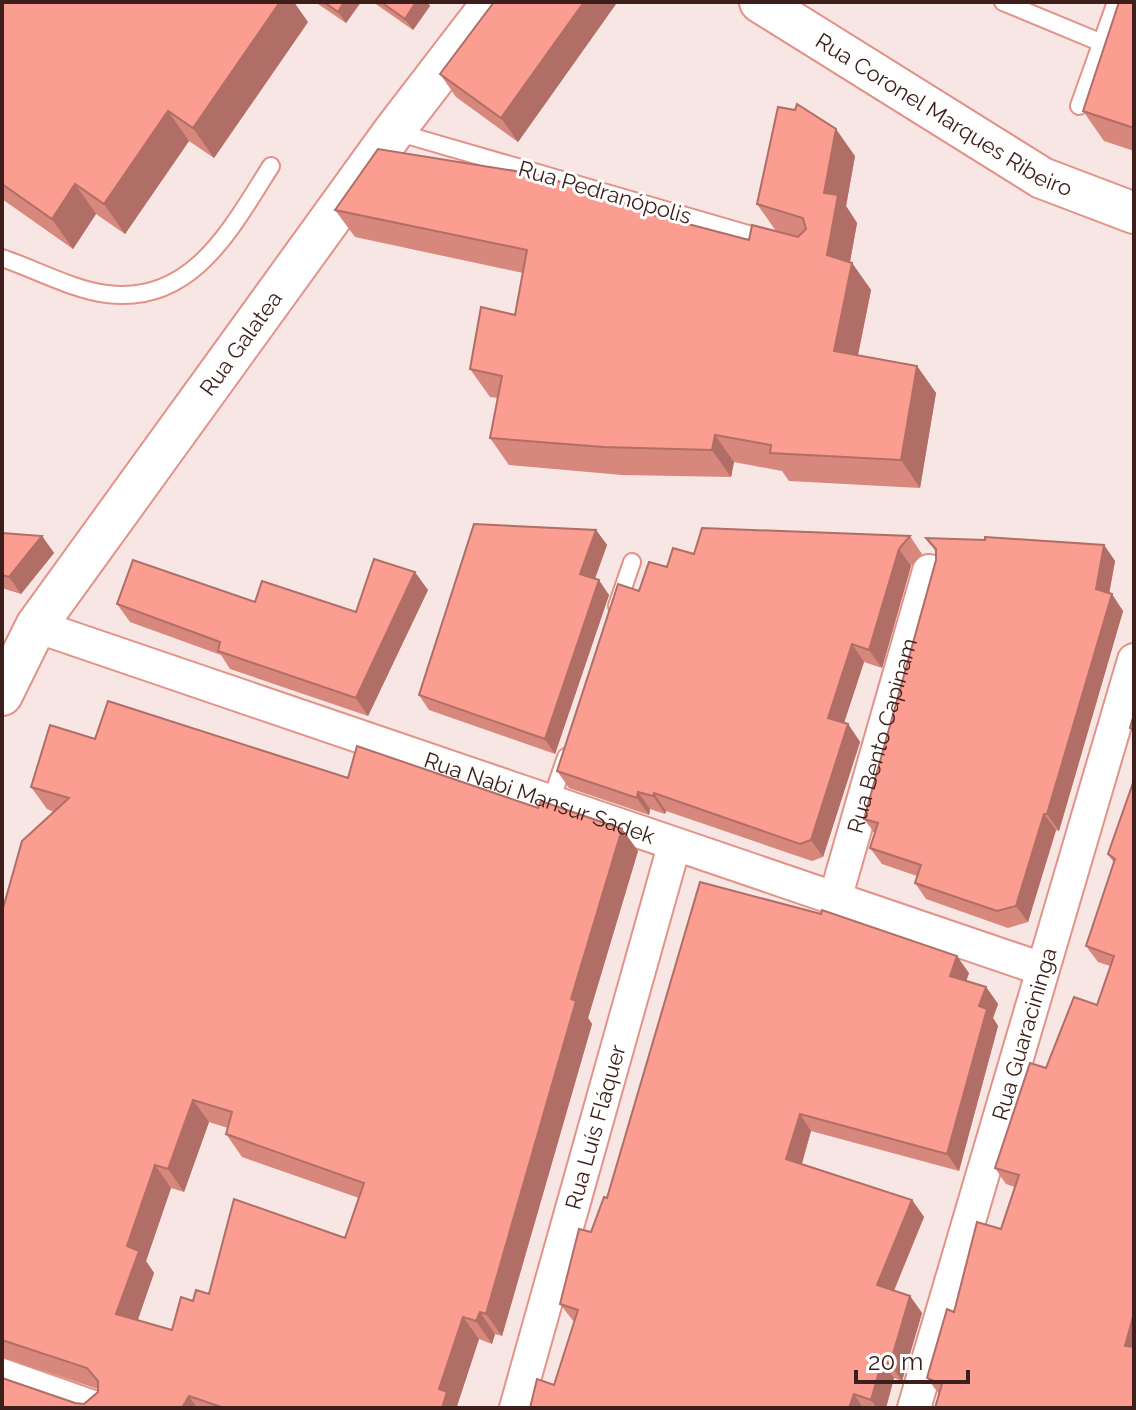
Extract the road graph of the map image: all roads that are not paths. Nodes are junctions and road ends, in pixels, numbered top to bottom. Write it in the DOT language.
graph roads {
  1 [pos="493,2"];
  2 [pos="760,2"];
  3 [pos="1003,2"];
  4 [pos="1116,2"];
  5 [pos="1102,43"];
  6 [pos="1079,106"];
  7 [pos="394,131"];
  8 [pos="271,166"];
  9 [pos="1134,213"];
  10 [pos="785,245"];
  11 [pos="2,258"];
  12 [pos="632,562"];
  13 [pos="929,571"];
  14 [pos="36,626"];
  15 [pos="609,628"];
  16 [pos="1134,660"];
  17 [pos="2,695"];
  18 [pos="574,734"];
  19 [pos="551,801"];
  20 [pos="674,846"];
  21 [pos="835,899"];
  22 [pos="1042,969"];
  23 [pos="2,1375"];
  24 [pos="96,1408"];
  25 [pos="516,1408"];
  26 [pos="914,1408"];
  1 -- 7 [label="street, Rua Galatea"];
  2 -- 9 [label="street, Rua Coronel Marques Ribeiro"];
  3 -- 5 [label="lane"];
  4 -- 5 [label="lane"];
  5 -- 6 [label="lane"];
  7 -- 10 [label="lane, Rua Pedranópolis"];
  7 -- 14 [label="street, Rua Galatea"];
  8 -- 11 [label="lane"];
  12 -- 15 [label="lane"];
  13 -- 21 [label="street, Rua Bento Capinam"];
  14 -- 17 [label="street, Rua Galatea"];
  14 -- 19 [label="street, Rua Nabi Mansur Sadek"];
  16 -- 22 [label="street, Rua Guaracininga"];
  18 -- 19 [label="lane"];
  19 -- 20 [label="street, Rua Nabi Mansur Sadek"];
  20 -- 21 [label="street, Rua Nabi Mansur Sadek"];
  20 -- 25 [label="street, Rua Luís Fláquer"];
  21 -- 22 [label="street, Rua Nabi Mansur Sadek"];
  22 -- 26 [label="street, Rua Guaracininga"];
  23 -- 24 [label="street"];
}
